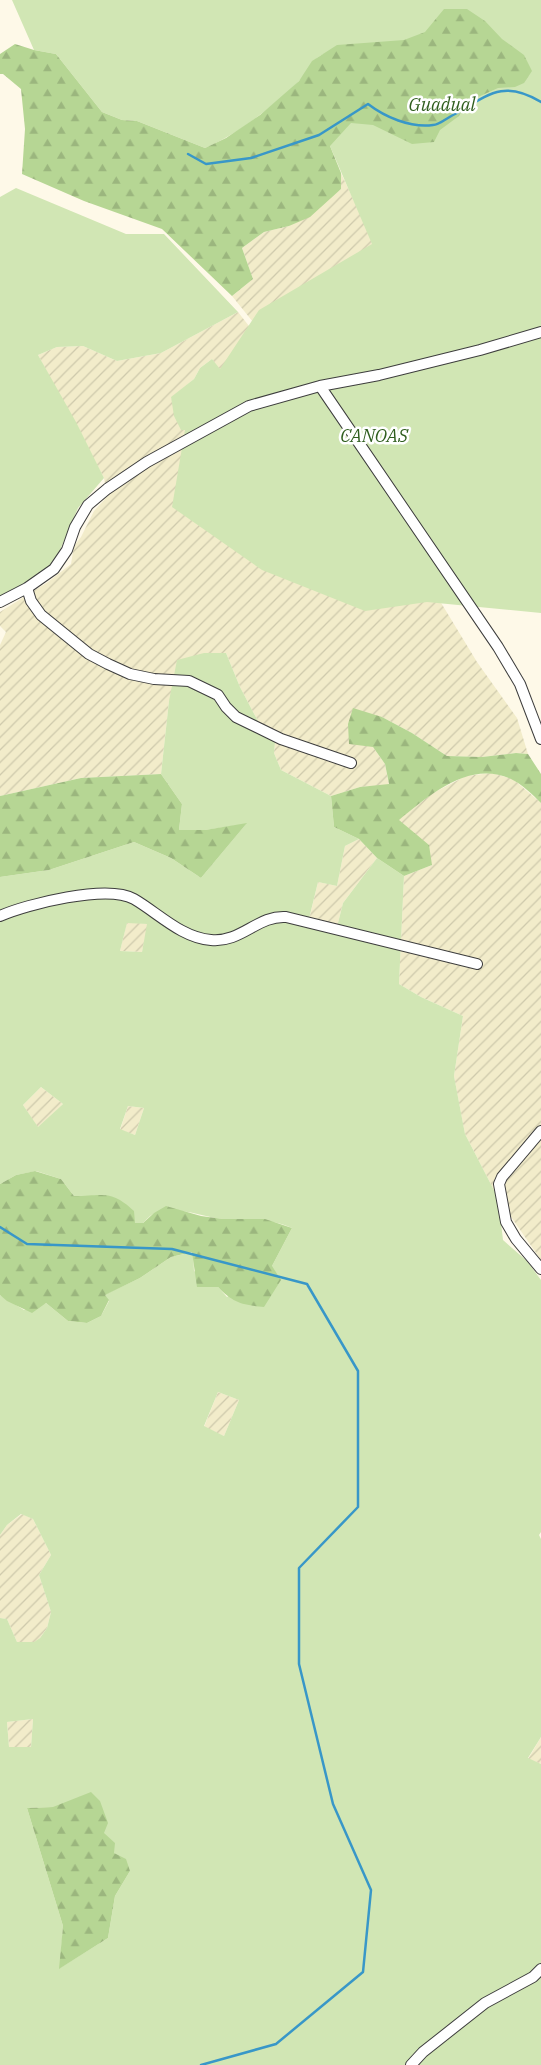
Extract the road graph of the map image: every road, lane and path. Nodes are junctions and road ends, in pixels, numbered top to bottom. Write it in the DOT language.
graph roads {
  1 [pos="541,332"];
  2 [pos="320,386"];
  3 [pos="27,588"];
  4 [pos="0,602"];
  5 [pos="541,740"];
  6 [pos="351,763"];
  7 [pos="0,916"];
  8 [pos="477,964"];
  9 [pos="541,1131"];
  10 [pos="541,1269"];
  11 [pos="541,1969"];
  12 [pos="411,2065"];
  1 -- 2 [label="street"];
  2 -- 3 [label="street"];
  2 -- 5 [label="street"];
  3 -- 4 [label="street"];
  3 -- 6 [label="street"];
  7 -- 8 [label="street"];
  9 -- 10 [label="street"];
  11 -- 12 [label="street"];
}
